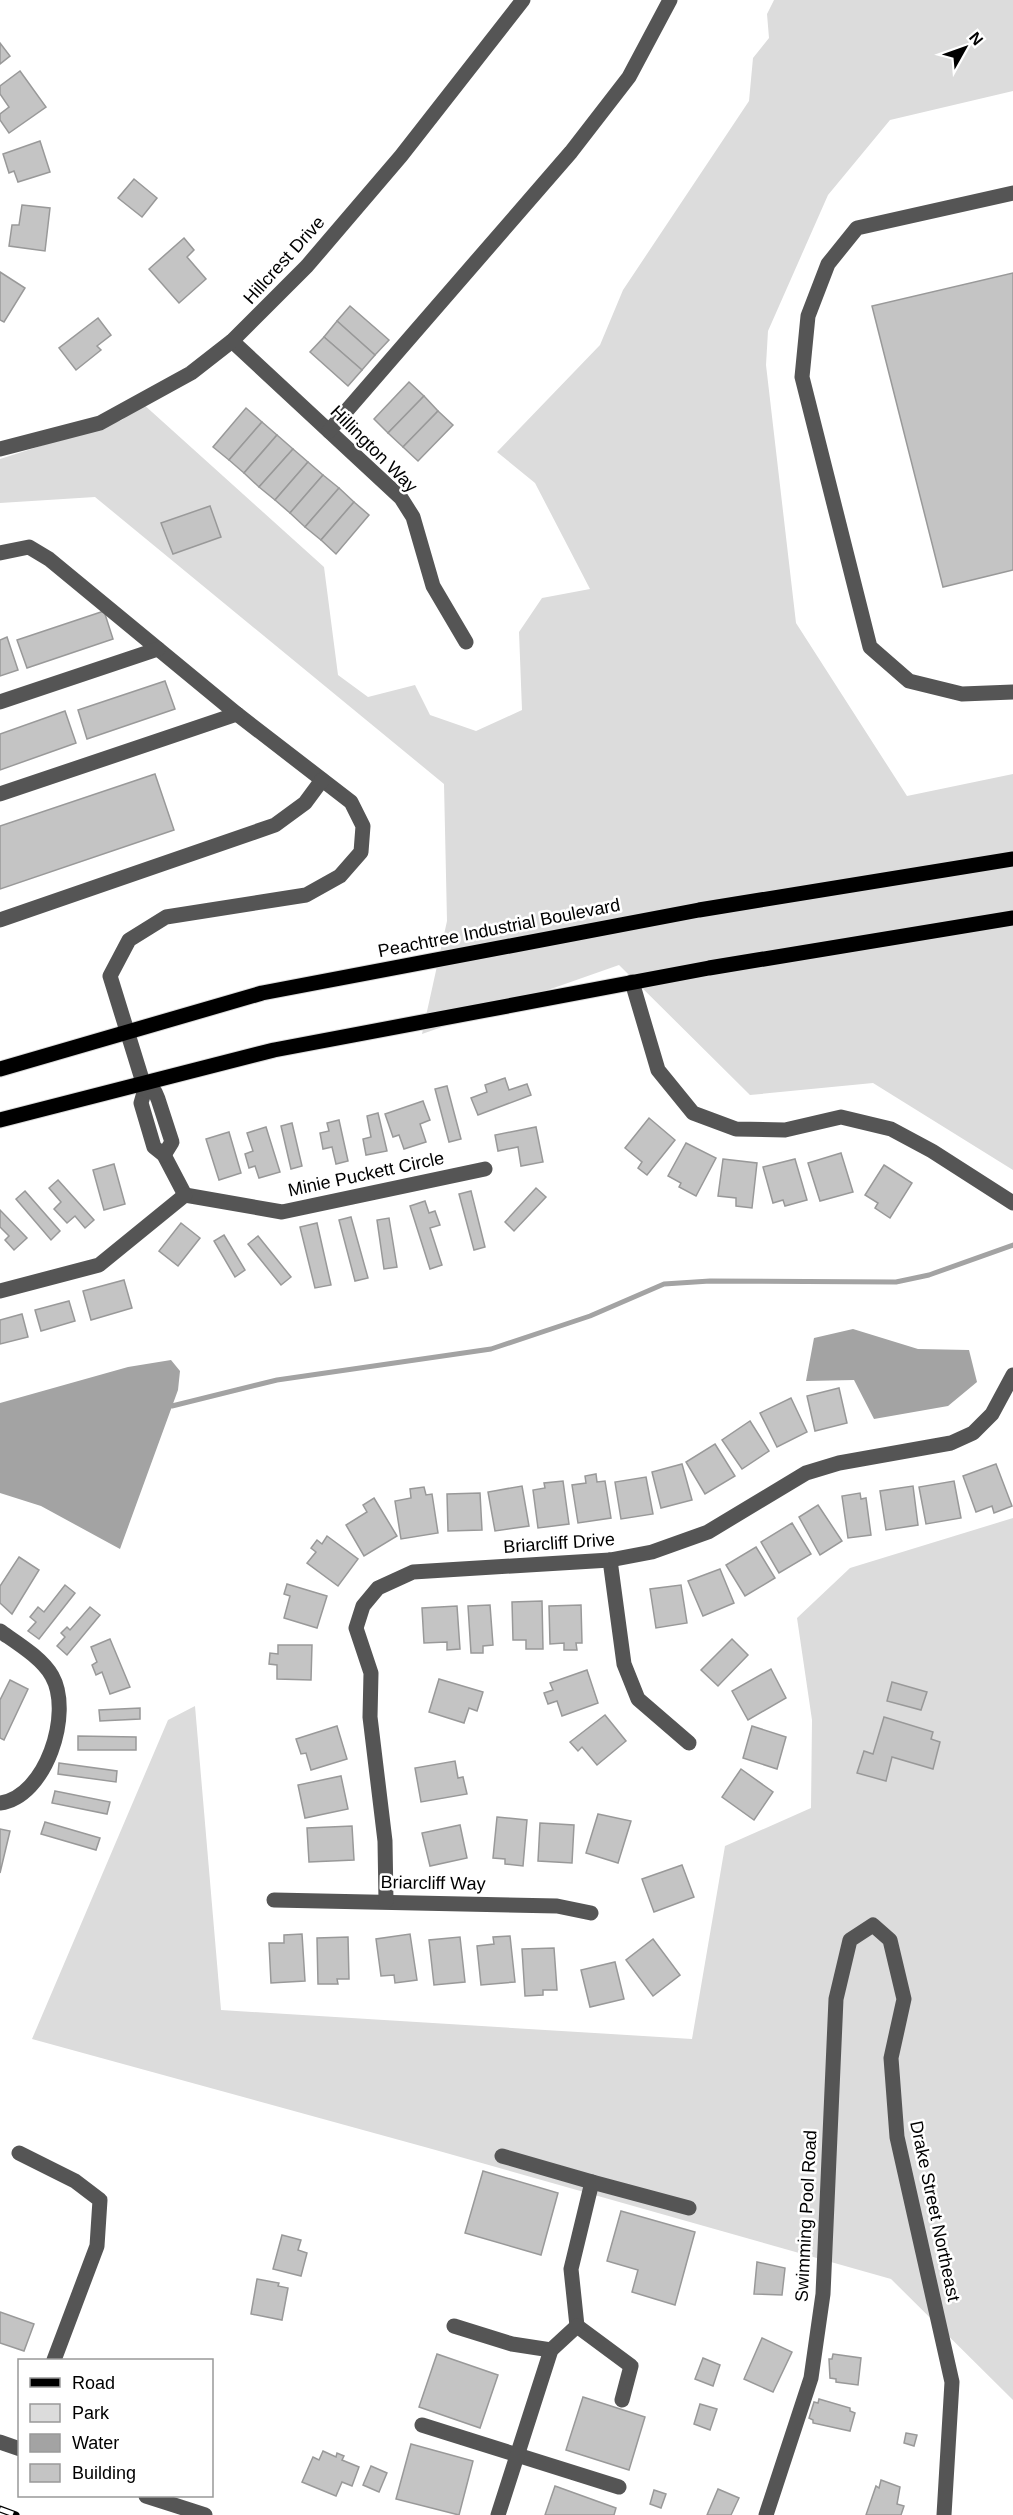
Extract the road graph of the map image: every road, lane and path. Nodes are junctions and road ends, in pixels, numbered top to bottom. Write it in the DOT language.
graph roads {
  1 [pos="523,0"];
  2 [pos="670,0"];
  3 [pos="1013,193"];
  4 [pos="232,341"];
  5 [pos="330,431"];
  6 [pos="0,448"];
  7 [pos="0,553"];
  8 [pos="466,642"];
  9 [pos="158,649"];
  10 [pos="1013,692"];
  11 [pos="0,702"];
  12 [pos="237,714"];
  13 [pos="322,780"];
  14 [pos="0,794"];
  15 [pos="1013,859"];
  16 [pos="1013,918"];
  17 [pos="0,920"];
  18 [pos="632,982"];
  19 [pos="128,1031"];
  20 [pos="0,1069"];
  21 [pos="145,1085"];
  22 [pos="0,1120"];
  23 [pos="486,1169"];
  24 [pos="185,1195"];
  25 [pos="1013,1203"];
  26 [pos="0,1291"];
  27 [pos="1013,1375"];
  28 [pos="610,1560"];
  29 [pos="0,1631"];
  30 [pos="689,1743"];
  31 [pos="0,1803"];
  32 [pos="274,1900"];
  33 [pos="387,1901"];
  34 [pos="591,1913"];
  35 [pos="873,1925"];
  36 [pos="19,2153"];
  37 [pos="502,2156"];
  38 [pos="592,2182"];
  39 [pos="689,2208"];
  40 [pos="453,2326"];
  41 [pos="577,2326"];
  42 [pos="551,2350"];
  43 [pos="55,2359"];
  44 [pos="622,2400"];
  45 [pos="422,2425"];
  46 [pos="0,2442"];
  47 [pos="18,2446"];
  48 [pos="518,2453"];
  49 [pos="619,2487"];
  50 [pos="149,2497"];
  51 [pos="205,2515"];
  52 [pos="498,2515"];
  53 [pos="766,2515"];
  54 [pos="944,2515"];
  1 -- 4 [label="street, Hillcrest Drive"];
  2 -- 5 [label="street"];
  3 -- 10 [label="street"];
  4 -- 5 [label="street, Hillington Way"];
  4 -- 6 [label="street, Hillcrest Drive"];
  5 -- 8 [label="street, Hillington Way"];
  7 -- 9 [label="street"];
  9 -- 11 [label="street"];
  9 -- 12 [label="street"];
  12 -- 13 [label="street"];
  12 -- 14 [label="street"];
  13 -- 17 [label="street"];
  13 -- 19 [label="street"];
  15 -- 19 [label="main road, Peachtree Industrial Boulevard"];
  16 -- 18 [label="main road"];
  18 -- 21 [label="main road"];
  18 -- 25 [label="street"];
  19 -- 20 [label="main road, Peachtree Industrial Boulevard"];
  19 -- 21 [label="street"];
  21 -- 22 [label="main road"];
  21 -- 24 [label="street"];
  23 -- 24 [label="street, Minie Puckett Circle"];
  24 -- 26 [label="street"];
  27 -- 28 [label="street, Briarcliff Drive"];
  28 -- 30 [label="street"];
  28 -- 33 [label="street, Briarcliff Drive"];
  29 -- 31 [label="street"];
  32 -- 33 [label="street, Briarcliff Way"];
  33 -- 34 [label="street, Briarcliff Way"];
  35 -- 53 [label="street, Swimming Pool Road"];
  35 -- 54 [label="street, Drake Street Northeast"];
  36 -- 43 [label="street"];
  37 -- 38 [label="street"];
  38 -- 39 [label="street"];
  38 -- 41 [label="street"];
  40 -- 42 [label="street"];
  41 -- 42 [label="street"];
  41 -- 44 [label="street"];
  42 -- 48 [label="street"];
  45 -- 48 [label="street"];
  46 -- 47 [label="street"];
  48 -- 49 [label="street"];
  48 -- 52 [label="street"];
  50 -- 51 [label="street"];
}
